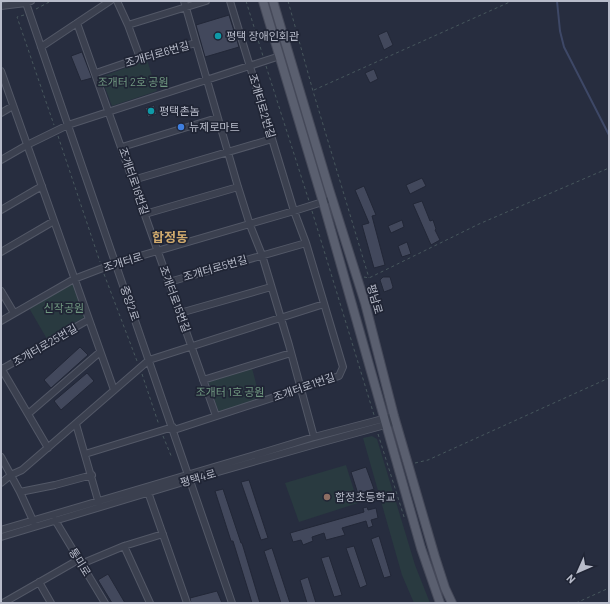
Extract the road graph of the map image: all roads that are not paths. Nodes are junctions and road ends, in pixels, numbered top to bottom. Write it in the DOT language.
graph roads {
  1 [pos="110,1"];
  2 [pos="117,1"];
  3 [pos="206,1"];
  4 [pos="230,1"];
  5 [pos="263,1"];
  6 [pos="273,1"];
  7 [pos="28,2"];
  8 [pos="185,4"];
  9 [pos="1,6"];
  10 [pos="77,23"];
  11 [pos="128,25"];
  12 [pos="196,43"];
  13 [pos="41,47"];
  14 [pos="280,56"];
  15 [pos="140,58"];
  16 [pos="250,67"];
  17 [pos="1,70"];
  18 [pos="96,73"];
  19 [pos="208,81"];
  20 [pos="13,106"];
  21 [pos="109,111"];
  22 [pos="1,113"];
  23 [pos="217,118"];
  24 [pos="68,125"];
  25 [pos="272,139"];
  26 [pos="27,145"];
  27 [pos="122,147"];
  28 [pos="228,152"];
  29 [pos="1,160"];
  30 [pos="133,180"];
  31 [pos="42,186"];
  32 [pos="238,187"];
  33 [pos="332,199"];
  34 [pos="323,202"];
  35 [pos="1,210"];
  36 [pos="294,212"];
  37 [pos="145,214"];
  38 [pos="54,221"];
  39 [pos="250,224"];
  40 [pos="306,243"];
  41 [pos="157,251"];
  42 [pos="1,252"];
  43 [pos="262,255"];
  44 [pos="116,264"];
  45 [pos="74,279"];
  46 [pos="169,282"];
  47 [pos="271,287"];
  48 [pos="1,291"];
  49 [pos="324,304"];
  50 [pos="14,313"];
  51 [pos="180,313"];
  52 [pos="281,318"];
  53 [pos="88,320"];
  54 [pos="1,321"];
  55 [pos="192,347"];
  56 [pos="100,352"];
  57 [pos="291,353"];
  58 [pos="149,360"];
  59 [pos="1,369"];
  60 [pos="204,380"];
  61 [pos="301,389"];
  62 [pos="114,390"];
  63 [pos="28,414"];
  64 [pos="216,416"];
  65 [pos="395,419"];
  66 [pos="386,422"];
  67 [pos="76,424"];
  68 [pos="173,428"];
  69 [pos="314,437"];
  70 [pos="48,448"];
  71 [pos="85,454"];
  72 [pos="1,457"];
  73 [pos="11,475"];
  74 [pos="92,475"];
  75 [pos="189,477"];
  76 [pos="1,483"];
  77 [pos="20,492"];
  78 [pos="148,492"];
  79 [pos="99,504"];
  80 [pos="55,520"];
  81 [pos="34,524"];
  82 [pos="1,530"];
  83 [pos="163,534"];
  84 [pos="1,537"];
  85 [pos="124,546"];
  86 [pos="80,562"];
  87 [pos="39,582"];
  88 [pos="3,603"];
  89 [pos="51,603"];
  90 [pos="105,603"];
  91 [pos="150,603"];
  92 [pos="187,603"];
  93 [pos="232,603"];
  94 [pos="440,603"];
  95 [pos="452,603"];
  1 -- 10 [label="street"];
  2 -- 11 [label="street"];
  3 -- 8 [label="street"];
  4 -- 16 [label="street, 조개터로2번길"];
  5 -- 14 [label="main road"];
  6 -- 33 [label="main road, 평남로"];
  7 -- 9 [label="street"];
  7 -- 13 [label="street, 중앙2로"];
  8 -- 11 [label="street"];
  8 -- 12 [label="street, 조개터로6번길"];
  10 -- 13 [label="street"];
  10 -- 18 [label="street, 조개터로16번길"];
  11 -- 15 [label="street"];
  12 -- 15 [label="street, 조개터로6번길"];
  12 -- 19 [label="street, 조개터로6번길"];
  13 -- 24 [label="street, 중앙2로"];
  14 -- 16 [label="street"];
  14 -- 34 [label="main road"];
  15 -- 18 [label="street, 조개터로6번길"];
  16 -- 19 [label="street"];
  16 -- 25 [label="street, 조개터로2번길"];
  17 -- 20 [label="street, 조개터로25번길"];
  18 -- 21 [label="street, 조개터로16번길"];
  19 -- 21 [label="street"];
  19 -- 23 [label="street, 조개터로6번길"];
  20 -- 22 [label="street"];
  20 -- 26 [label="street, 조개터로25번길"];
  21 -- 24 [label="street"];
  21 -- 27 [label="street, 조개터로16번길"];
  23 -- 27 [label="street"];
  23 -- 28 [label="street, 조개터로6번길"];
  24 -- 26 [label="street"];
  24 -- 44 [label="street, 중앙2로"];
  25 -- 28 [label="street"];
  25 -- 36 [label="street, 조개터로2번길"];
  26 -- 29 [label="street"];
  26 -- 31 [label="street, 조개터로25번길"];
  27 -- 30 [label="street, 조개터로16번길"];
  28 -- 30 [label="street"];
  28 -- 32 [label="street, 조개터로6번길"];
  30 -- 37 [label="street, 조개터로16번길"];
  31 -- 35 [label="street"];
  31 -- 38 [label="street, 조개터로25번길"];
  32 -- 37 [label="street"];
  32 -- 39 [label="street, 조개터로6번길"];
  33 -- 34 [label="street, 조개터로"];
  33 -- 65 [label="main road, 평남로"];
  34 -- 36 [label="street, 조개터로"];
  34 -- 66 [label="main road"];
  36 -- 39 [label="street, 조개터로"];
  36 -- 40 [label="street, 조개터로1번길"];
  37 -- 41 [label="street, 조개터로16번길"];
  38 -- 42 [label="street"];
  38 -- 45 [label="street, 조개터로25번길"];
  39 -- 41 [label="street, 조개터로"];
  39 -- 43 [label="street, 조개터로5번길"];
  40 -- 43 [label="street, 조개터로5번길"];
  40 -- 49 [label="street, 조개터로1번길"];
  41 -- 44 [label="street, 조개터로"];
  41 -- 46 [label="street, 조개터로15번길"];
  43 -- 46 [label="street, 조개터로5번길"];
  43 -- 47 [label="street, 조개터로5번길"];
  44 -- 45 [label="street, 조개터로"];
  44 -- 58 [label="street, 중앙2로"];
  45 -- 50 [label="street, 조개터로"];
  45 -- 53 [label="street, 조개터로25번길"];
  46 -- 51 [label="street, 조개터로15번길"];
  47 -- 51 [label="street"];
  47 -- 52 [label="street, 조개터로5번길"];
  48 -- 50 [label="street"];
  49 -- 52 [label="street"];
  49 -- 61 [label="street, 조개터로1번길"];
  50 -- 54 [label="street, 조개터로"];
  51 -- 55 [label="street, 조개터로15번길"];
  52 -- 55 [label="street"];
  52 -- 57 [label="street, 조개터로5번길"];
  53 -- 56 [label="street, 조개터로25번길"];
  53 -- 59 [label="street, 조개터로25번길"];
  55 -- 58 [label="street, 조개터로15번길"];
  55 -- 60 [label="street, 조개터로15번길"];
  56 -- 62 [label="street, 조개터로25번길"];
  56 -- 63 [label="street"];
  57 -- 60 [label="street"];
  57 -- 61 [label="street, 조개터로5번길"];
  58 -- 62 [label="street"];
  58 -- 68 [label="street, 중앙2로"];
  59 -- 63 [label="street"];
  60 -- 64 [label="street, 조개터로15번길"];
  61 -- 64 [label="street, 조개터로1번길"];
  61 -- 69 [label="street, 조개터로5번길"];
  62 -- 67 [label="street"];
  63 -- 70 [label="street"];
  64 -- 68 [label="street, 조개터로1번길"];
  65 -- 66 [label="street, 평택4로"];
  65 -- 95 [label="main road, 평남로"];
  66 -- 69 [label="street, 평택4로"];
  66 -- 75 [label="street, 평택4로"];
  66 -- 94 [label="main road"];
  67 -- 70 [label="street"];
  67 -- 71 [label="street"];
  68 -- 71 [label="street"];
  68 -- 75 [label="street, 중앙2로"];
  69 -- 75 [label="street, 평택4로"];
  70 -- 73 [label="street"];
  71 -- 74 [label="street"];
  72 -- 73 [label="street"];
  73 -- 76 [label="street"];
  73 -- 77 [label="street"];
  74 -- 77 [label="street"];
  74 -- 79 [label="street"];
  75 -- 78 [label="street, 평택4로"];
  75 -- 79 [label="street, 평택4로"];
  75 -- 93 [label="street, 중앙2로"];
  77 -- 81 [label="street"];
  78 -- 79 [label="street, 평택4로"];
  78 -- 83 [label="street"];
  79 -- 80 [label="street, 평택4로"];
  79 -- 81 [label="street, 평택4로"];
  80 -- 81 [label="street, 평택4로"];
  80 -- 86 [label="street, 통미로"];
  81 -- 82 [label="street, 평택4로"];
  81 -- 84 [label="street, 평택4로"];
  83 -- 85 [label="street"];
  83 -- 92 [label="street"];
  85 -- 86 [label="street"];
  85 -- 91 [label="street"];
  86 -- 87 [label="street"];
  86 -- 90 [label="street, 통미로"];
  87 -- 88 [label="street"];
  87 -- 89 [label="street"];
}
